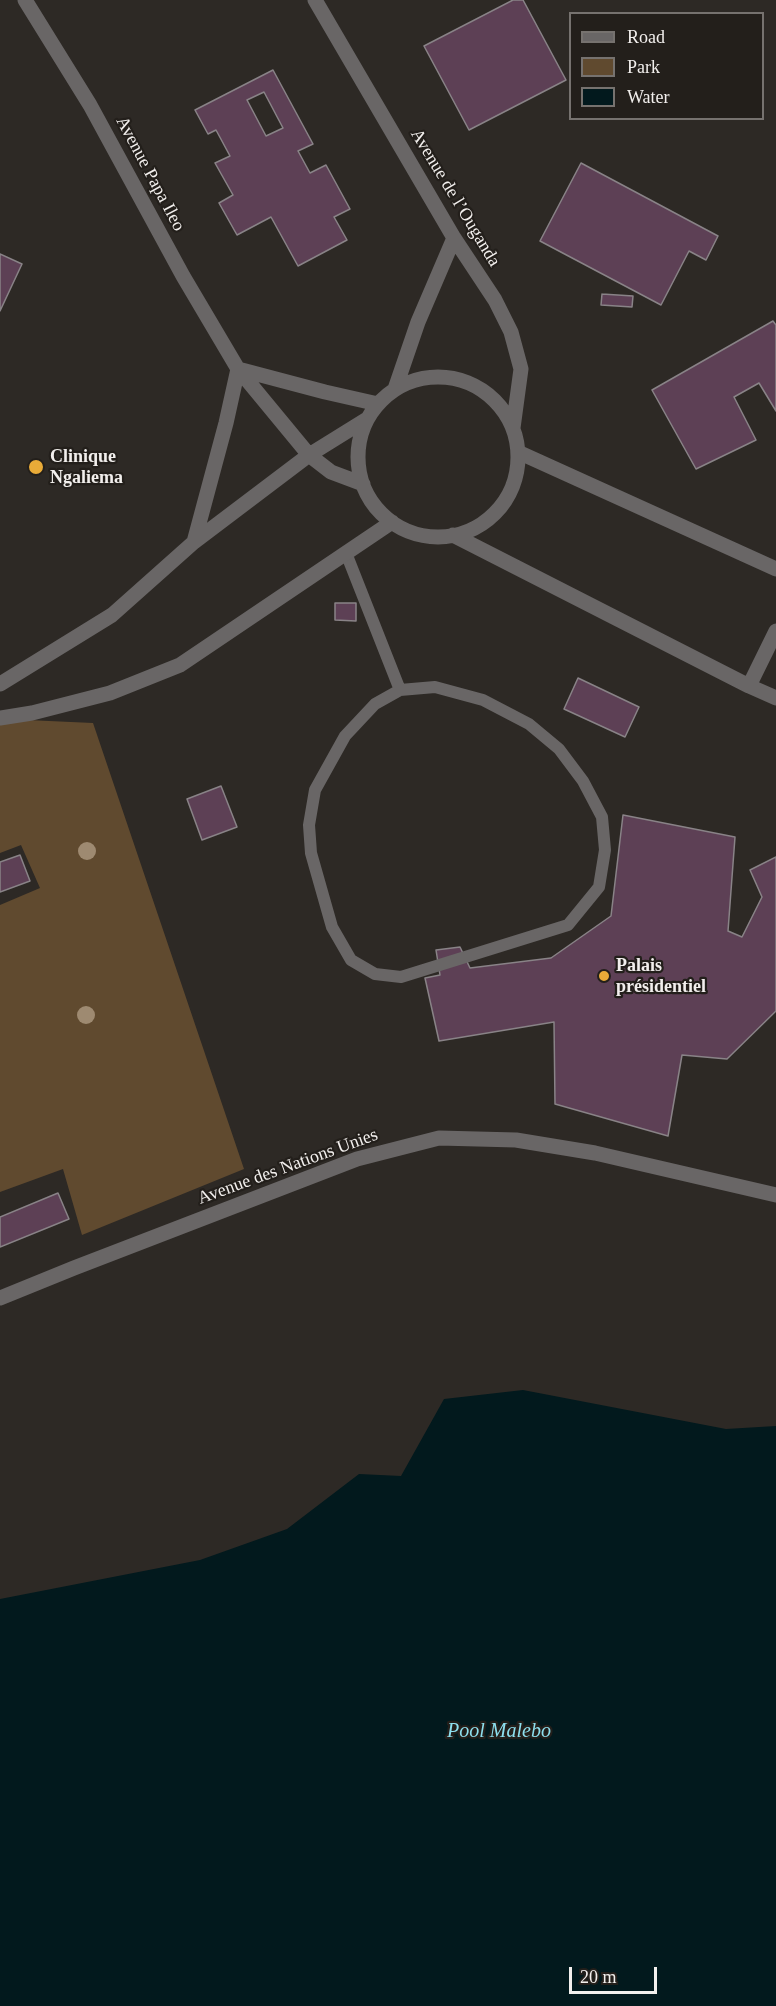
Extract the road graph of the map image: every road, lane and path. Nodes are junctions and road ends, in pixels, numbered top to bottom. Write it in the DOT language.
graph roads {
  1 [pos="25,0"];
  2 [pos="315,0"];
  3 [pos="454,238"];
  4 [pos="238,369"];
  5 [pos="395,389"];
  6 [pos="378,404"];
  7 [pos="367,419"];
  8 [pos="513,428"];
  9 [pos="518,452"];
  10 [pos="309,455"];
  11 [pos="363,484"];
  12 [pos="392,522"];
  13 [pos="453,535"];
  14 [pos="194,542"];
  15 [pos="346,553"];
  16 [pos="776,569"];
  17 [pos="776,631"];
  18 [pos="0,684"];
  19 [pos="749,686"];
  20 [pos="400,690"];
  21 [pos="776,698"];
  22 [pos="0,718"];
  23 [pos="776,1195"];
  24 [pos="0,1298"];
  1 -- 4 [label="street, Avenue Papa Ileo"];
  2 -- 3 [label="street, Avenue de l’Ouganda"];
  3 -- 5 [label="street"];
  3 -- 8 [label="street, Avenue de l’Ouganda"];
  4 -- 6 [label="street"];
  4 -- 10 [label="street, Avenue Papa Ileo"];
  4 -- 14 [label="street"];
  5 -- 6 [label="street"];
  5 -- 8 [label="street"];
  6 -- 7 [label="street"];
  7 -- 10 [label="street"];
  7 -- 11 [label="street"];
  8 -- 9 [label="street"];
  9 -- 13 [label="street"];
  9 -- 16 [label="street"];
  10 -- 11 [label="street, Avenue Papa Ileo"];
  10 -- 14 [label="street"];
  11 -- 12 [label="street"];
  12 -- 13 [label="street"];
  12 -- 15 [label="street"];
  13 -- 19 [label="street"];
  14 -- 18 [label="street"];
  15 -- 20 [label="lane"];
  15 -- 22 [label="street"];
  17 -- 19 [label="street"];
  19 -- 21 [label="street"];
  20 -- 20 [label="lane"];
  23 -- 24 [label="street, Avenue des Nations Unies"];
}
